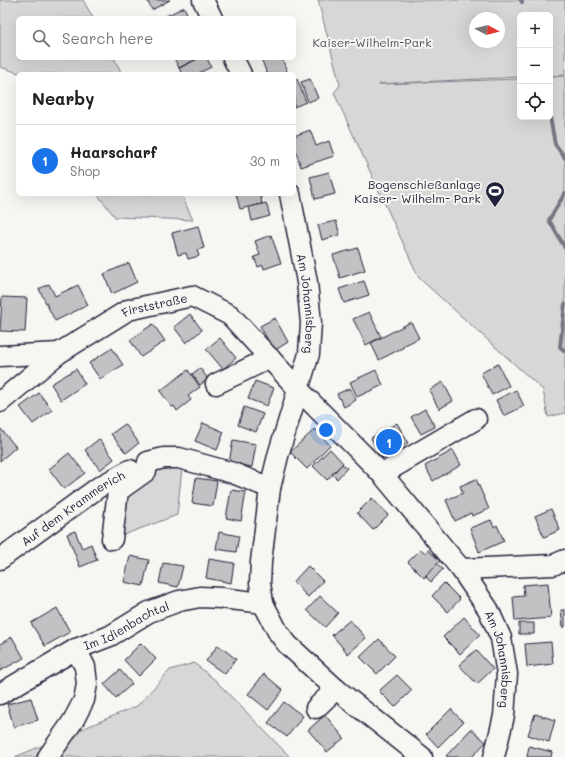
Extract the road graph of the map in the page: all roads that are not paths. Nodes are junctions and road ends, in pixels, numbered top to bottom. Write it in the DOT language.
graph roads {
  1 [pos="203,0"];
  2 [pos="211,16"];
  3 [pos="234,60"];
  4 [pos="240,72"];
  5 [pos="290,196"];
  6 [pos="59,353"];
  7 [pos="0,356"];
  8 [pos="270,358"];
  9 [pos="216,384"];
  10 [pos="297,388"];
  11 [pos="0,402"];
  12 [pos="476,419"];
  13 [pos="148,462"];
  14 [pos="382,474"];
  15 [pos="270,488"];
  16 [pos="112,539"];
  17 [pos="0,559"];
  18 [pos="565,560"];
  19 [pos="461,569"];
  20 [pos="263,603"];
  21 [pos="76,649"];
  22 [pos="336,689"];
  23 [pos="0,694"];
  24 [pos="316,708"];
  25 [pos="48,757"];
  26 [pos="422,757"];
  27 [pos="494,757"];
  1 -- 2 [label="street"];
  3 -- 4 [label="street"];
  5 -- 10 [label="street, Am Johannisberg"];
  6 -- 7 [label="street, Firststraße"];
  6 -- 8 [label="street, Firststraße"];
  6 -- 11 [label="street, Firststraße"];
  8 -- 9 [label="street"];
  8 -- 10 [label="street, Firststraße"];
  10 -- 14 [label="street, Am Johannisberg"];
  10 -- 15 [label="street"];
  12 -- 14 [label="street"];
  13 -- 15 [label="street, Auf dem Krammerich"];
  13 -- 16 [label="street, Auf dem Krammerich"];
  13 -- 17 [label="street, Auf dem Krammerich"];
  14 -- 19 [label="street, Am Johannisberg"];
  15 -- 20 [label="street"];
  18 -- 19 [label="street"];
  19 -- 27 [label="street, Am Johannisberg"];
  20 -- 21 [label="street, Im Idienbachtal"];
  20 -- 22 [label="street"];
  21 -- 23 [label="street, Im Idienbachtal"];
  21 -- 25 [label="street"];
  22 -- 24 [label="street"];
  22 -- 26 [label="street"];
}
